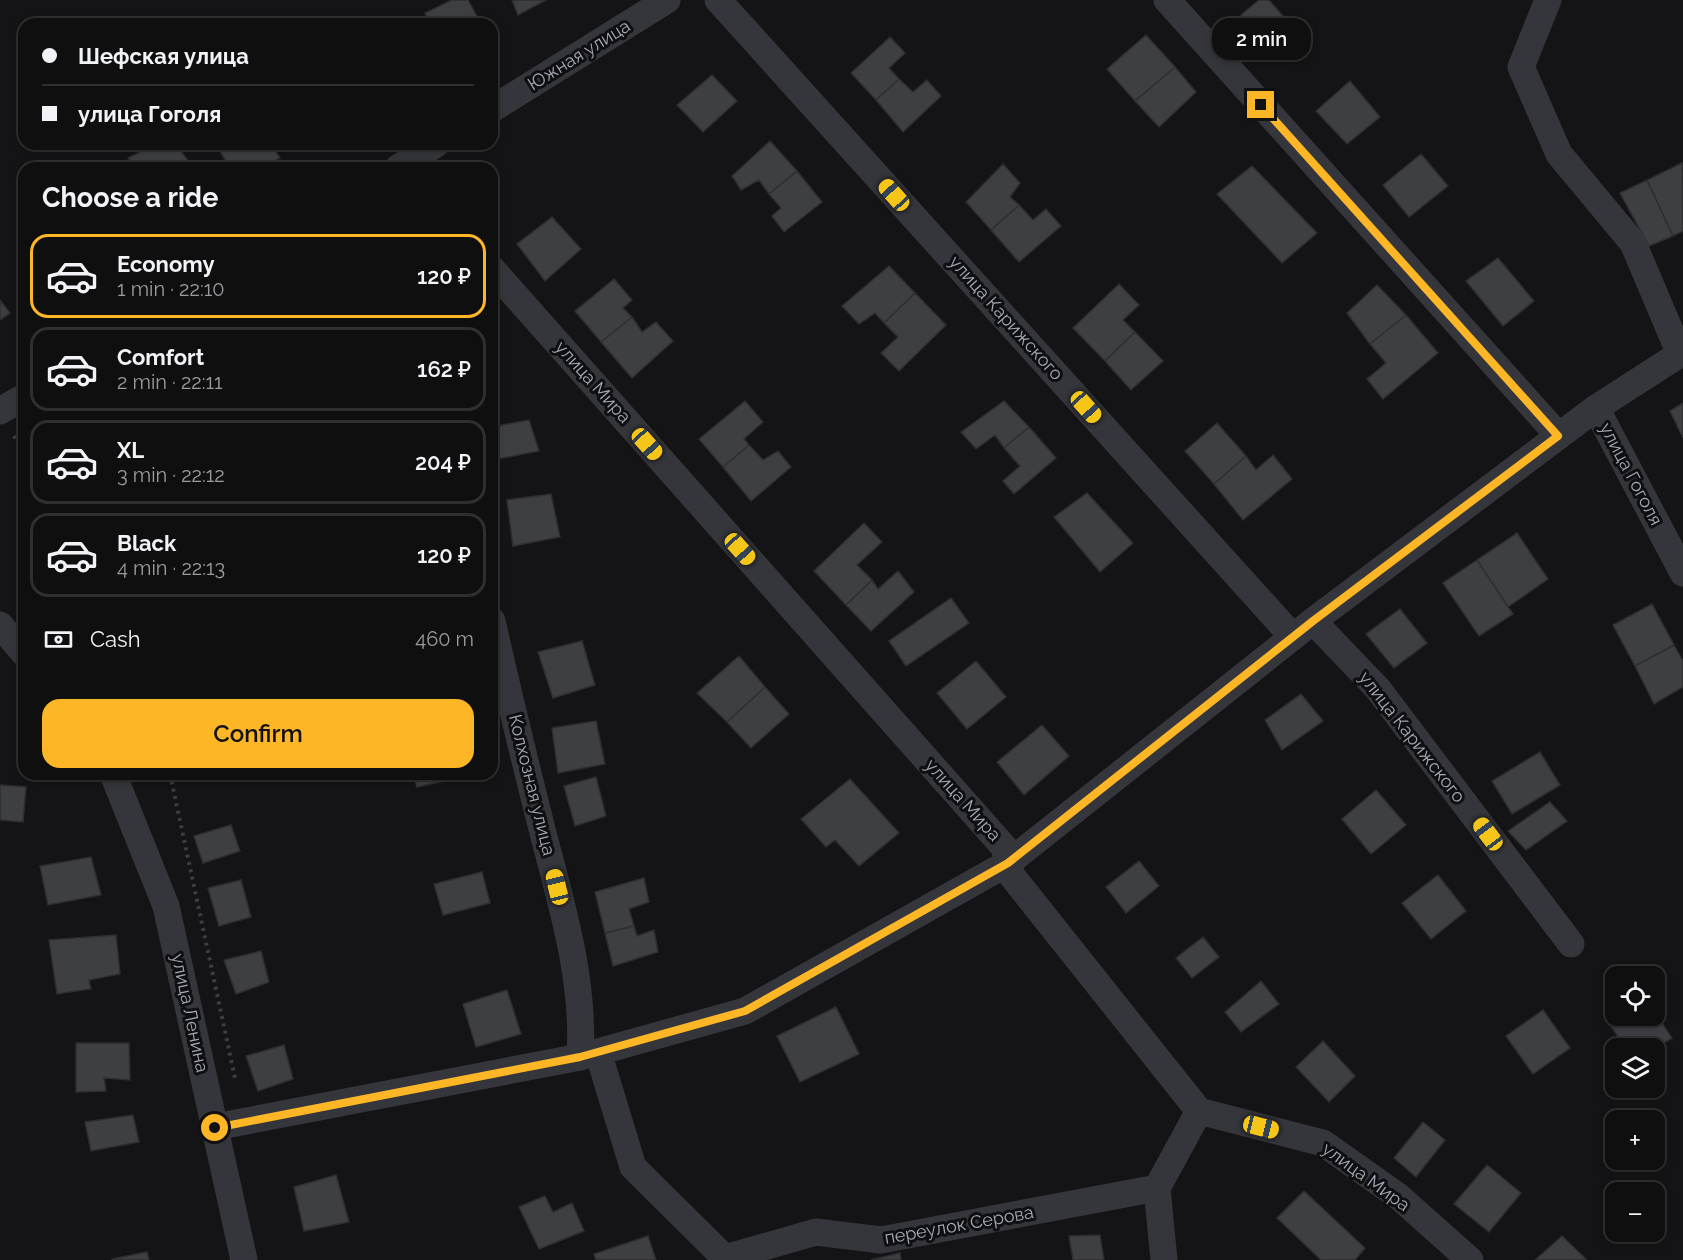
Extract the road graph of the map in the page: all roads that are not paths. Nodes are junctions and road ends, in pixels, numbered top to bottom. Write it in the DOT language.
graph roads {
  1 [pos="667,0"];
  2 [pos="718,0"];
  3 [pos="1167,0"];
  4 [pos="1548,0"];
  5 [pos="498,105"];
  6 [pos="427,150"];
  7 [pos="408,162"];
  8 [pos="498,276"];
  9 [pos="1681,353"];
  10 [pos="18,400"];
  11 [pos="1596,408"];
  12 [pos="0,411"];
  13 [pos="1558,436"];
  14 [pos="1683,573"];
  15 [pos="0,625"];
  16 [pos="1303,629"];
  17 [pos="18,646"];
  18 [pos="498,646"];
  19 [pos="115,780"];
  20 [pos="1008,863"];
  21 [pos="1571,944"];
  22 [pos="589,1054"];
  23 [pos="1199,1111"];
  24 [pos="215,1128"];
  25 [pos="1157,1188"];
  26 [pos="244,1260"];
  27 [pos="1164,1260"];
  28 [pos="1470,1260"];
  1 -- 5 [label="street, Южная улица"];
  2 -- 16 [label="street, улица Карижского"];
  3 -- 13 [label="street"];
  4 -- 9 [label="street"];
  6 -- 7 [label="street"];
  8 -- 20 [label="street, улица Мира"];
  9 -- 11 [label="street"];
  10 -- 12 [label="street"];
  11 -- 13 [label="street"];
  11 -- 14 [label="street, улица Гоголя"];
  13 -- 16 [label="street"];
  15 -- 17 [label="street"];
  16 -- 20 [label="street"];
  16 -- 21 [label="street, улица Карижского"];
  18 -- 22 [label="street, Колхозная улица"];
  19 -- 24 [label="street, улица Ленина"];
  20 -- 22 [label="street"];
  20 -- 23 [label="street, улица Мира"];
  22 -- 24 [label="street"];
  22 -- 25 [label="street, переулок Серова"];
  23 -- 25 [label="street"];
  23 -- 28 [label="street, улица Мира"];
  24 -- 26 [label="street, улица Ленина"];
  25 -- 27 [label="street"];
}
